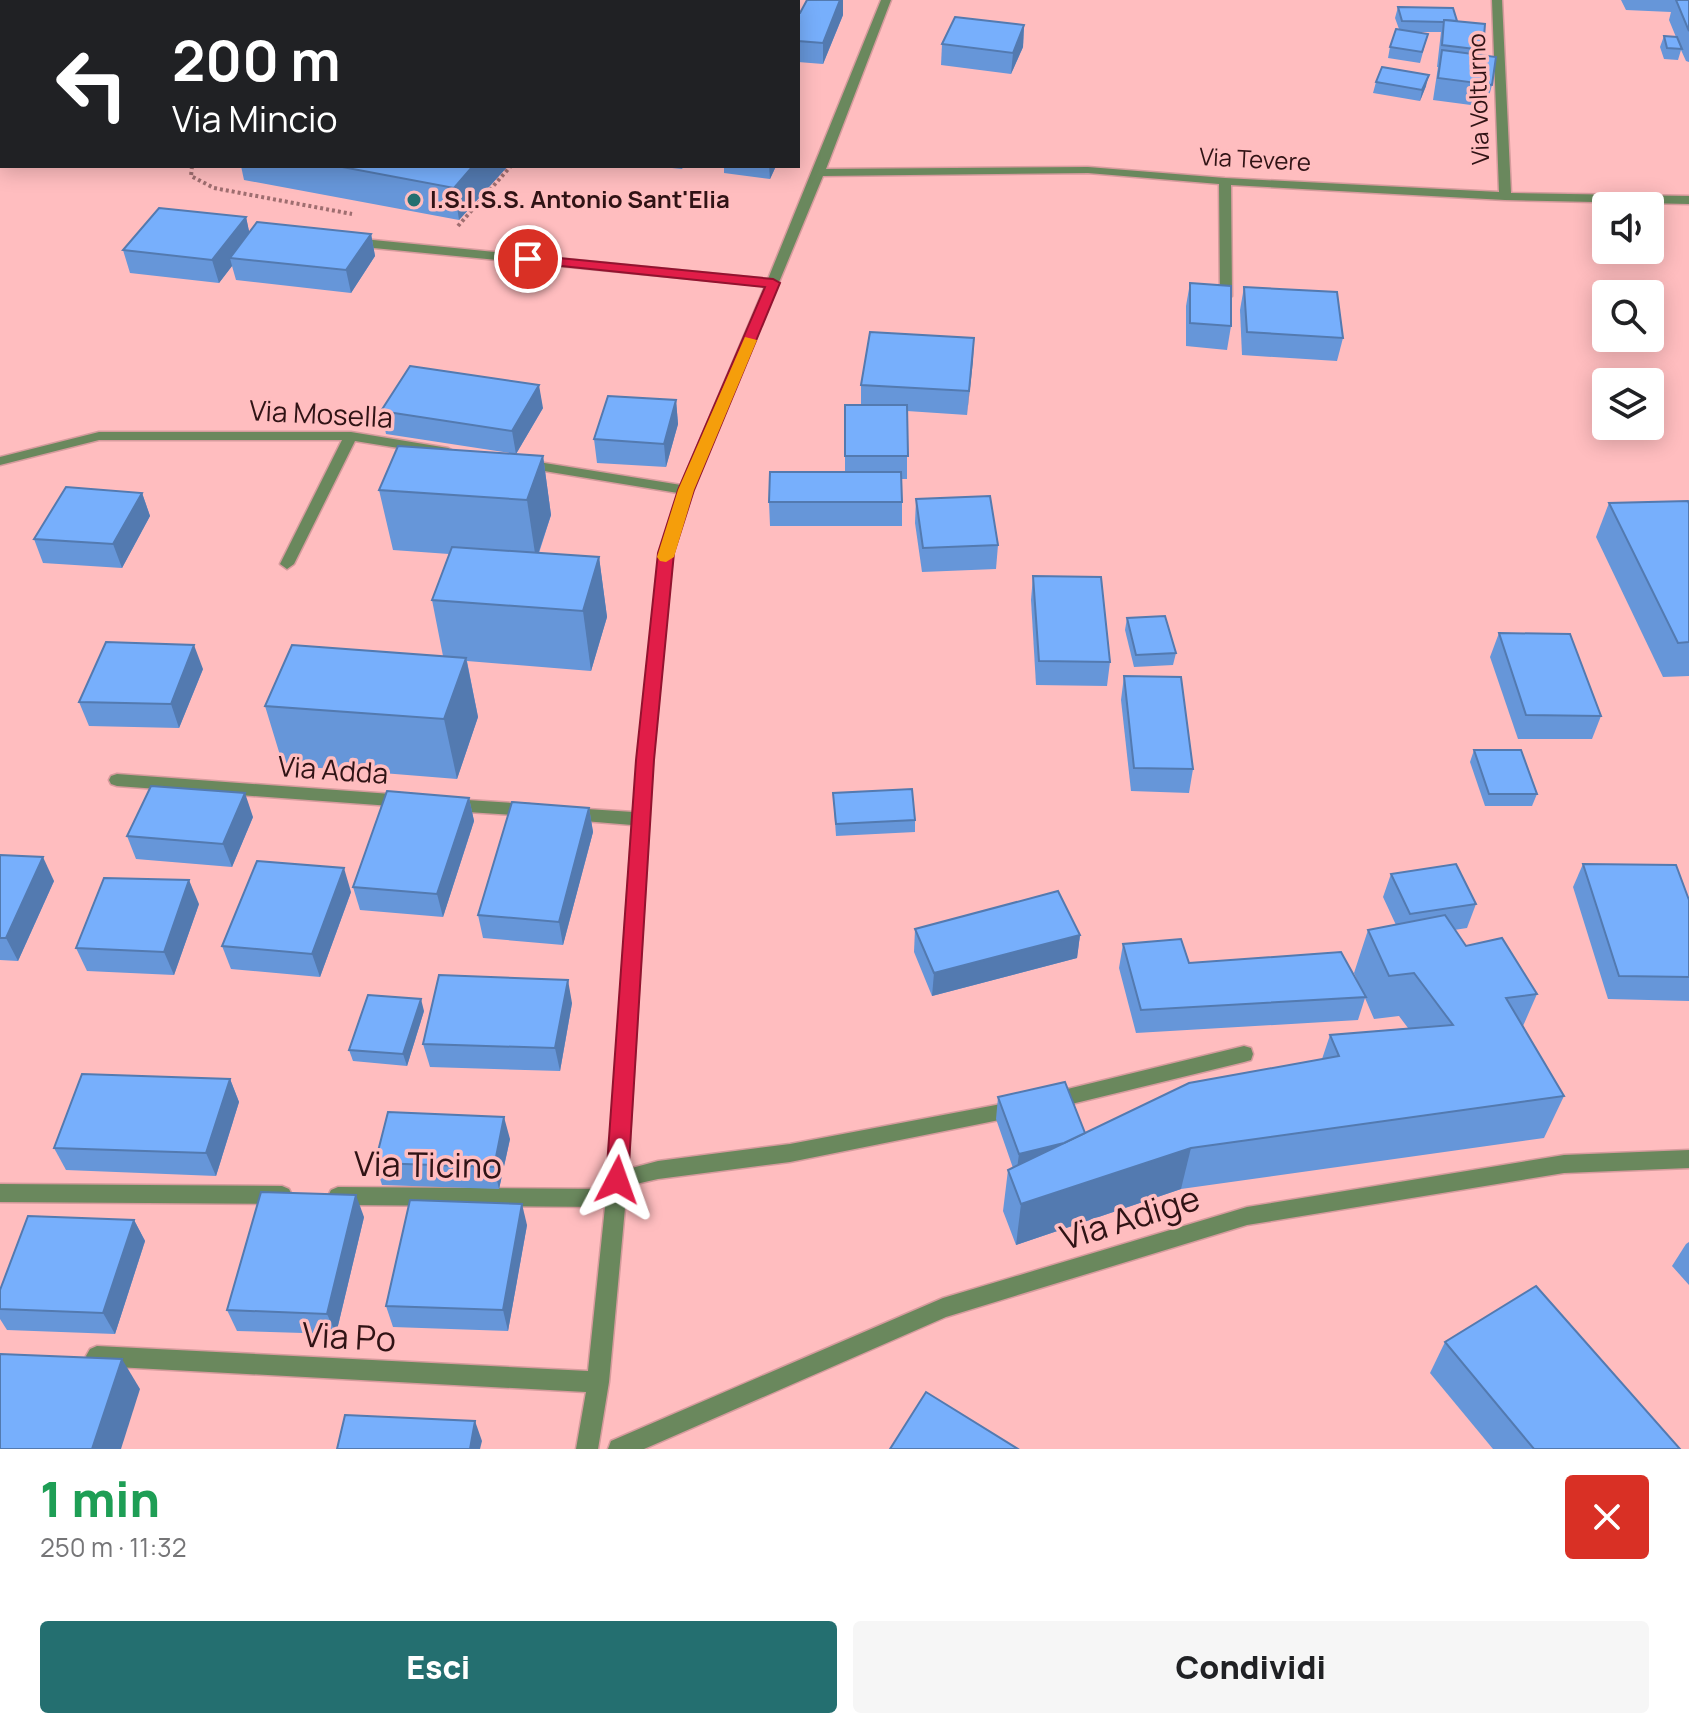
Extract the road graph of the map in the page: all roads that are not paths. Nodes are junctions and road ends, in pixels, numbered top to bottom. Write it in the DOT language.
graph roads {
  1 [pos="886,0"];
  2 [pos="1497,0"];
  3 [pos="819,173"];
  4 [pos="1225,181"];
  5 [pos="1505,196"];
  6 [pos="1689,200"];
  7 [pos="345,241"];
  8 [pos="773,283"];
  9 [pos="1226,296"];
  10 [pos="351,436"];
  11 [pos="457,453"];
  12 [pos="0,461"];
  13 [pos="503,461"];
  14 [pos="686,490"];
  15 [pos="287,564"];
  16 [pos="117,780"];
  17 [pos="642,819"];
  18 [pos="1244,1054"];
  19 [pos="1689,1159"];
  20 [pos="617,1189"];
  21 [pos="0,1193"];
  22 [pos="97,1356"];
  23 [pos="598,1382"];
  24 [pos="587,1449"];
  25 [pos="619,1449"];
  1 -- 3 [label="street"];
  2 -- 5 [label="street, Via Volturno"];
  3 -- 4 [label="street, Via Tevere"];
  3 -- 8 [label="street"];
  4 -- 5 [label="street, Via Tevere"];
  4 -- 9 [label="street"];
  5 -- 6 [label="street, Via Tevere"];
  7 -- 8 [label="street"];
  8 -- 14 [label="street"];
  10 -- 11 [label="street, Via Mosella"];
  10 -- 12 [label="street, Via Mosella"];
  10 -- 15 [label="street"];
  13 -- 14 [label="street"];
  14 -- 17 [label="street"];
  16 -- 17 [label="street, Via Adda"];
  17 -- 20 [label="street"];
  18 -- 20 [label="street, Via Ticino"];
  19 -- 25 [label="street, Via Adige"];
  20 -- 21 [label="street, Via Ticino"];
  20 -- 23 [label="street"];
  22 -- 23 [label="street, Via Po"];
  23 -- 24 [label="street"];
}
